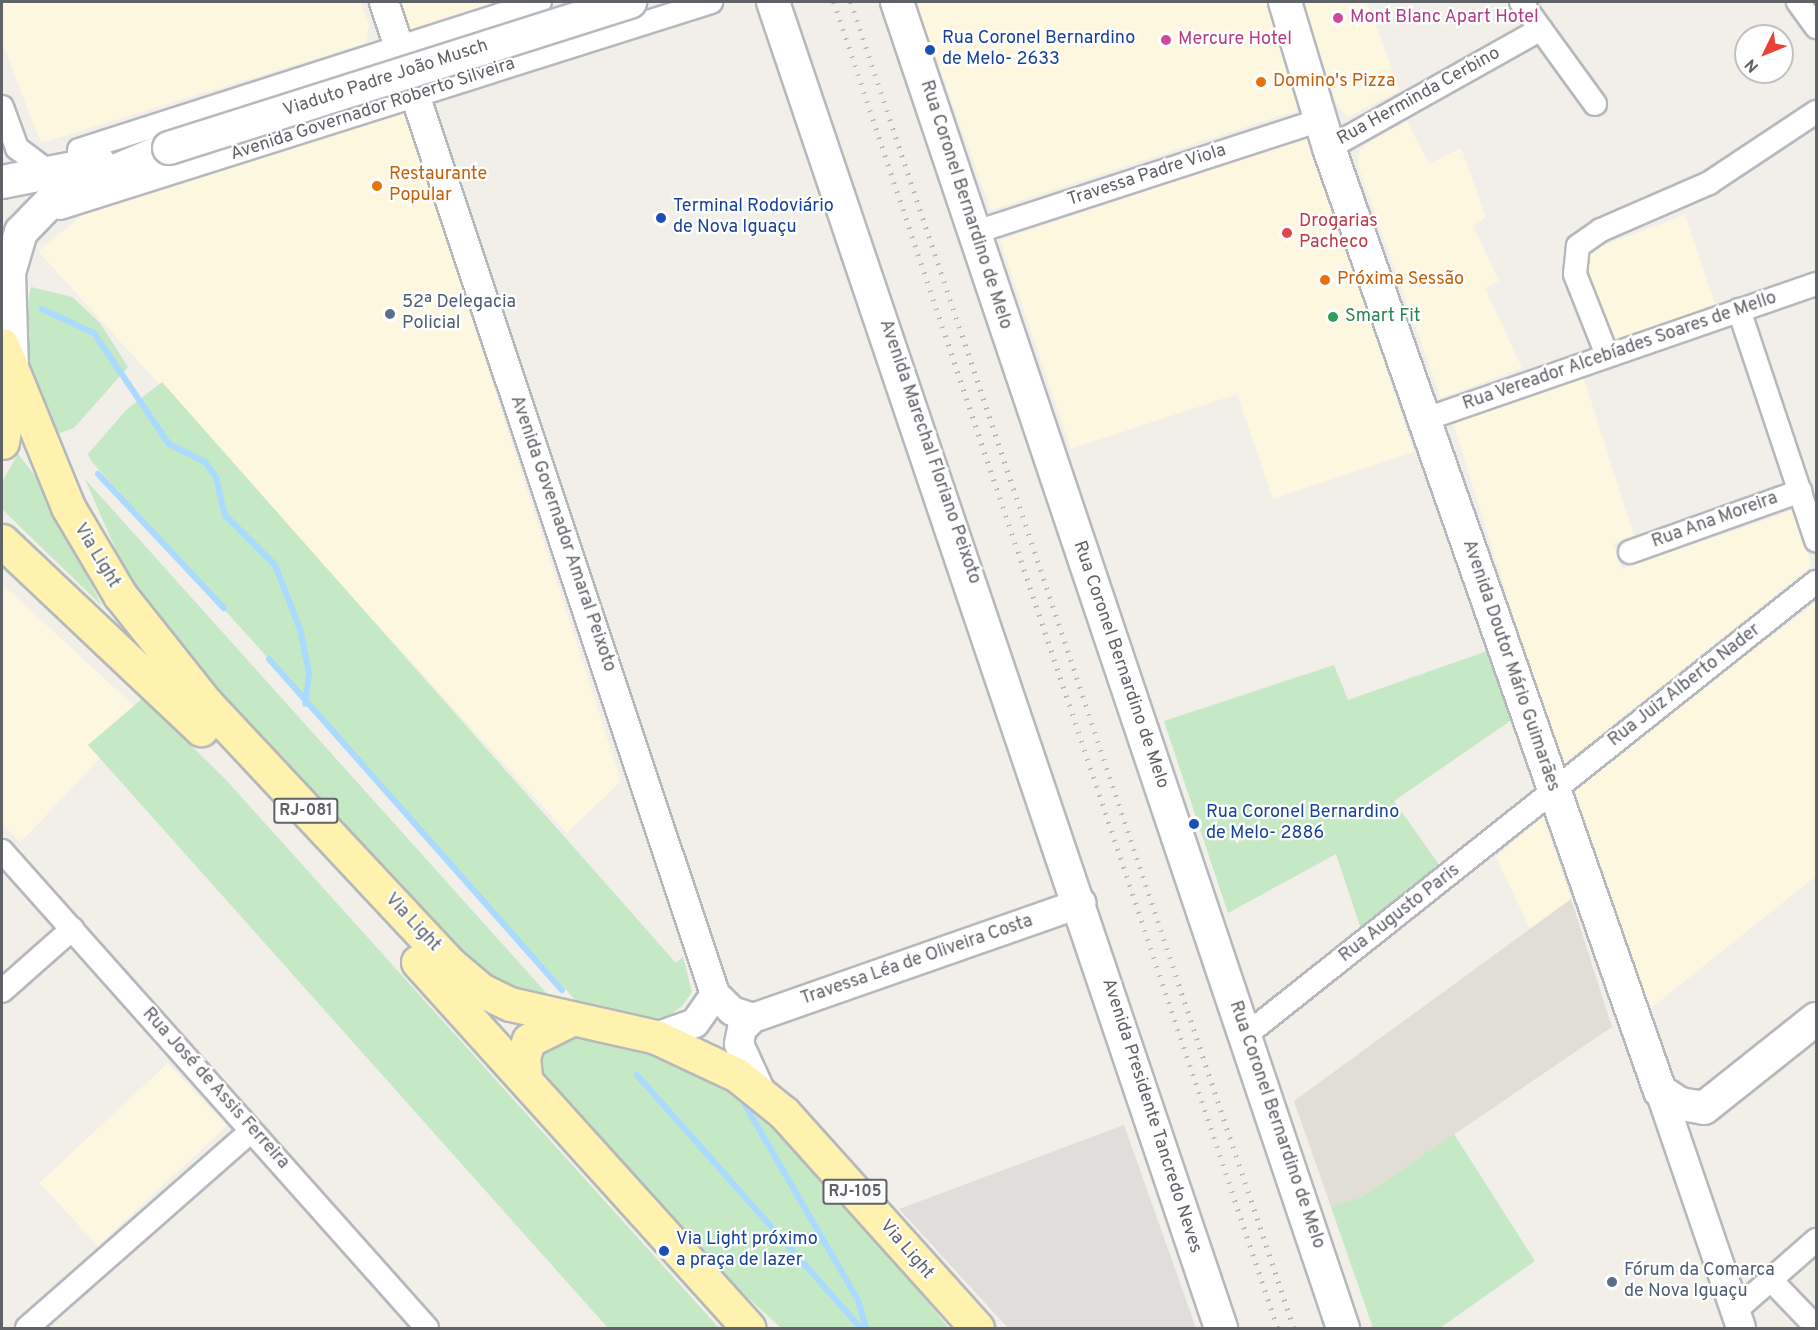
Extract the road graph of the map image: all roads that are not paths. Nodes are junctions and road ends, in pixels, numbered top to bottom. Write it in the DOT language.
graph roads {
  1 [pos="384,2"];
  2 [pos="540,2"];
  3 [pos="630,2"];
  4 [pos="711,2"];
  5 [pos="773,2"];
  6 [pos="897,2"];
  7 [pos="1285,2"];
  8 [pos="1521,2"];
  9 [pos="1798,2"];
  10 [pos="1816,27"];
  11 [pos="1540,28"];
  12 [pos="399,46"];
  13 [pos="417,97"];
  14 [pos="1595,104"];
  15 [pos="2,107"];
  16 [pos="1816,112"];
  17 [pos="1324,134"];
  18 [pos="79,150"];
  19 [pos="2,182"];
  20 [pos="44,196"];
  21 [pos="973,233"];
  22 [pos="1816,284"];
  23 [pos="1739,310"];
  24 [pos="1607,355"];
  25 [pos="7,357"];
  26 [pos="1423,420"];
  27 [pos="2,442"];
  28 [pos="1800,491"];
  29 [pos="1816,540"];
  30 [pos="2,541"];
  31 [pos="1630,552"];
  32 [pos="1816,582"];
  33 [pos="1553,790"];
  34 [pos="2,851"];
  35 [pos="1081,903"];
  36 [pos="72,929"];
  37 [pos="2,991"];
  38 [pos="715,994"];
  39 [pos="753,1018"];
  40 [pos="1816,1019"];
  41 [pos="567,1021"];
  42 [pos="1246,1035"];
  43 [pos="656,1037"];
  44 [pos="525,1076"];
  45 [pos="1660,1091"];
  46 [pos="761,1092"];
  47 [pos="1704,1108"];
  48 [pos="251,1131"];
  49 [pos="1679,1143"];
  50 [pos="1816,1240"];
  51 [pos="1770,1279"];
  52 [pos="946,1295"];
  53 [pos="1738,1320"];
  54 [pos="1816,1327"];
  55 [pos="27,1329"];
  56 [pos="427,1329"];
  57 [pos="749,1329"];
  58 [pos="958,1329"];
  59 [pos="977,1329"];
  60 [pos="1221,1329"];
  61 [pos="1343,1329"];
  1 -- 12 [label="street, Avenida Governador Amaral Peixoto"];
  2 -- 12 [label="street"];
  3 -- 20 [label="main road, Viaduto Padre João Musch, bridge"];
  4 -- 13 [label="street, Avenida Governador Roberto Silveira"];
  5 -- 35 [label="main road, Avenida Marechal Floriano Peixoto"];
  6 -- 21 [label="main road, Rua Coronel Bernardino de Melo"];
  7 -- 17 [label="main road, Avenida Doutor Mário Guimarães"];
  8 -- 11 [label="street"];
  9 -- 10 [label="street"];
  11 -- 14 [label="street"];
  11 -- 17 [label="street, Rua Herminda Cerbino"];
  12 -- 13 [label="street, Avenida Governador Amaral Peixoto"];
  12 -- 18 [label="street"];
  13 -- 20 [label="street, Avenida Governador Roberto Silveira"];
  13 -- 38 [label="street, Avenida Governador Amaral Peixoto"];
  15 -- 20 [label="street"];
  16 -- 24 [label="street"];
  17 -- 21 [label="street, Travessa Padre Viola"];
  17 -- 26 [label="main road, Avenida Doutor Mário Guimarães"];
  19 -- 20 [label="main road, Viaduto Padre João Musch"];
  20 -- 25 [label="main road"];
  21 -- 42 [label="main road, Rua Coronel Bernardino de Melo"];
  22 -- 23 [label="street, Rua Vereador Alcebíades Soares de Mello"];
  23 -- 24 [label="street, Rua Vereador Alcebíades Soares de Mello"];
  23 -- 28 [label="street"];
  24 -- 26 [label="street, Rua Vereador Alcebíades Soares de Mello"];
  25 -- 27 [label="main road"];
  25 -- 41 [label="main road, Via Light / RJ-081"];
  26 -- 33 [label="main road, Avenida Doutor Mário Guimarães"];
  28 -- 29 [label="street"];
  28 -- 31 [label="street, Rua Ana Moreira"];
  30 -- 44 [label="main road, Via Light / RJ-081"];
  32 -- 33 [label="street, Rua Juiz Alberto Nader"];
  33 -- 42 [label="street, Rua Augusto Paris"];
  33 -- 45 [label="main road, Avenida Doutor Mário Guimarães"];
  34 -- 36 [label="street, Rua José de Assis Ferreira"];
  35 -- 39 [label="street, Travessa Léa de Oliveira Costa"];
  35 -- 60 [label="main road, Avenida Presidente Tancredo Neves"];
  36 -- 37 [label="street"];
  36 -- 48 [label="street, Rua José de Assis Ferreira"];
  38 -- 39 [label="street"];
  38 -- 43 [label="street"];
  39 -- 46 [label="street"];
  40 -- 47 [label="main road"];
  41 -- 43 [label="main road, Via Light / RJ-105"];
  41 -- 44 [label="main road"];
  42 -- 61 [label="main road, Rua Coronel Bernardino de Melo"];
  43 -- 46 [label="main road, Via Light / RJ-105"];
  44 -- 57 [label="main road, Via Light"];
  45 -- 47 [label="main road"];
  45 -- 49 [label="street, Avenida Doutor Mário Guimarães"];
  46 -- 52 [label="main road, Via Light / RJ-105"];
  47 -- 49 [label="street"];
  48 -- 55 [label="street"];
  48 -- 56 [label="street, Rua José de Assis Ferreira"];
  49 -- 53 [label="street, Avenida Doutor Mário Guimarães"];
  50 -- 51 [label="street"];
  51 -- 53 [label="street"];
  51 -- 54 [label="street"];
  52 -- 58 [label="main road"];
  52 -- 59 [label="main road, Via Light / RJ-105"];
}
